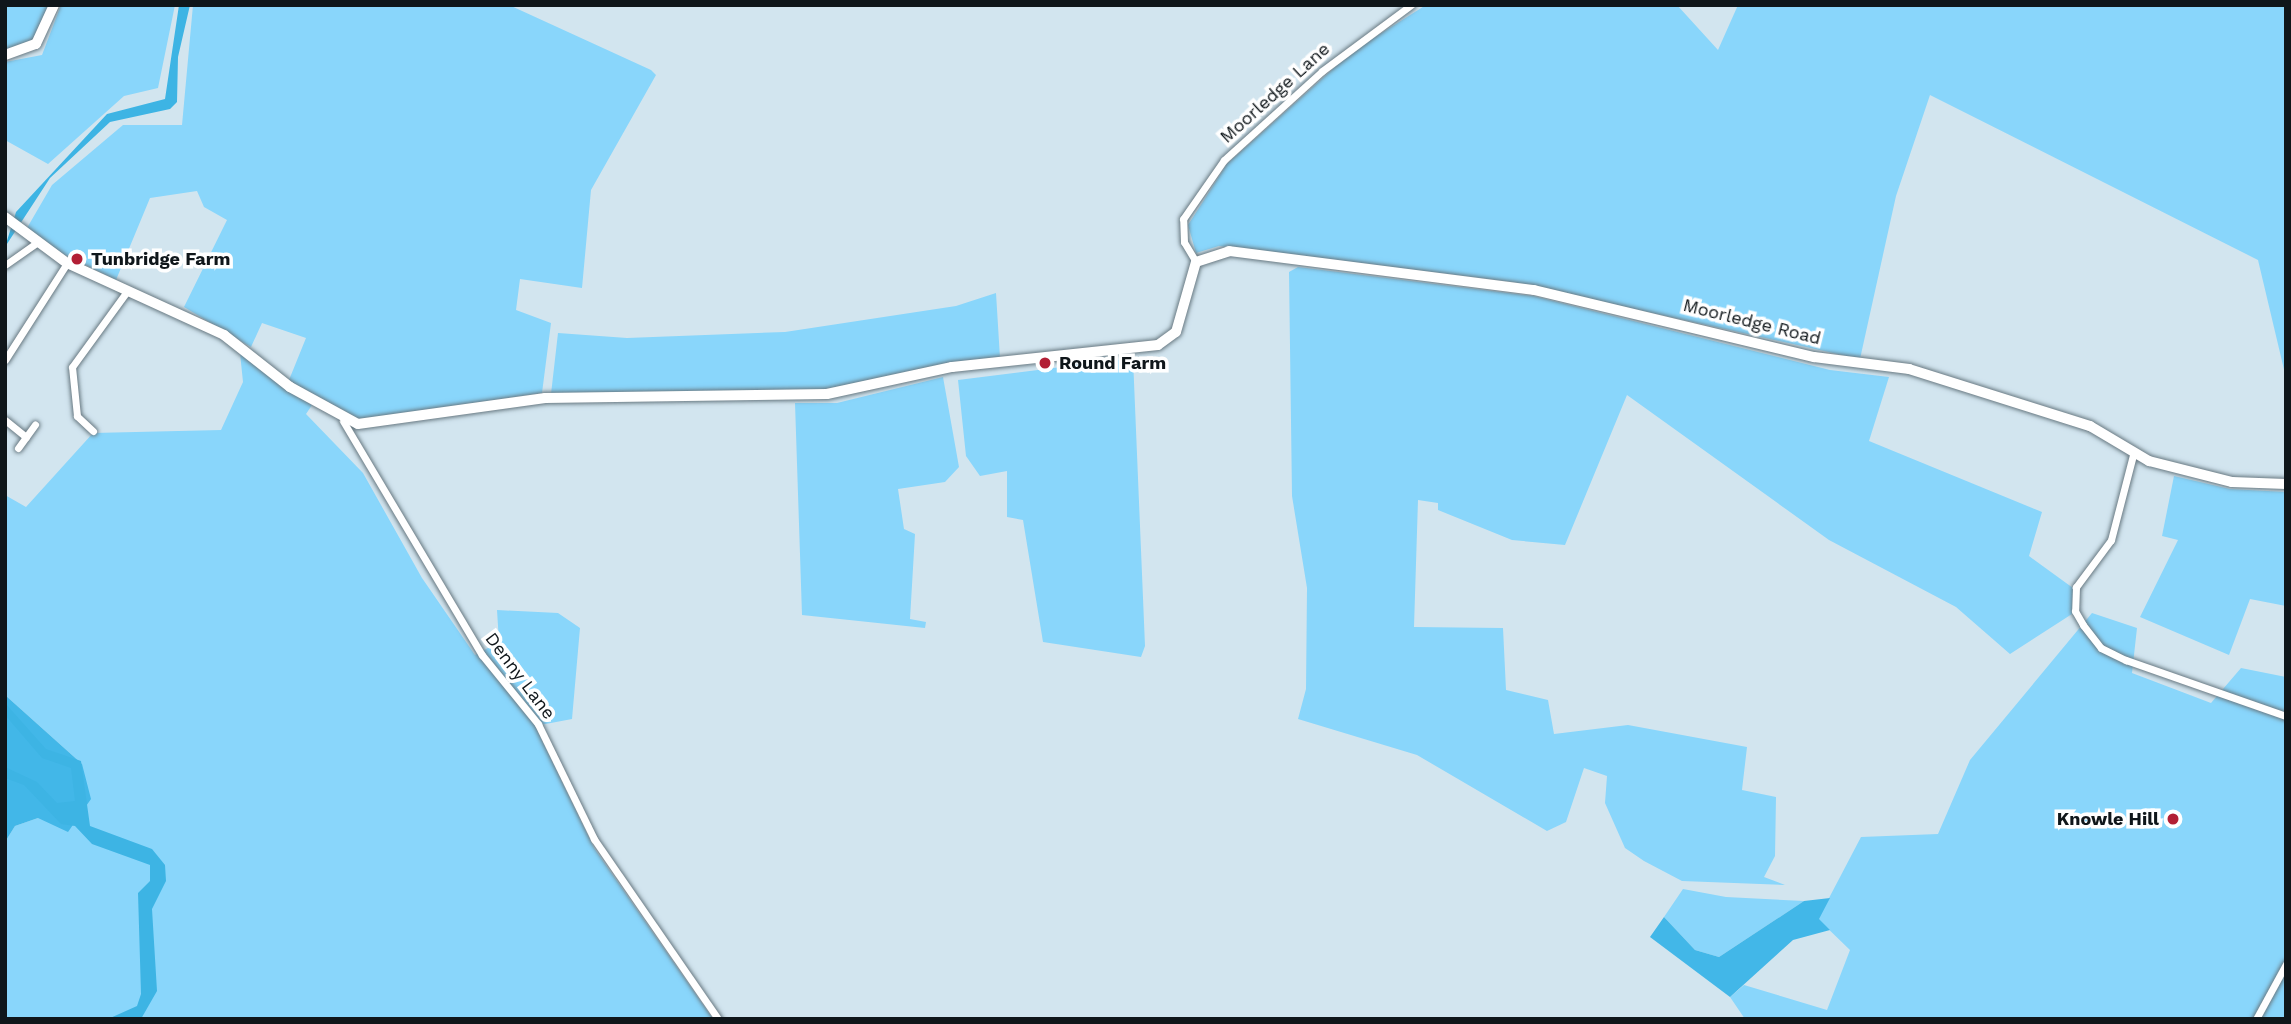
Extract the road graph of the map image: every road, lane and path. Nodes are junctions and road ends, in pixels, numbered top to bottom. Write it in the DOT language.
graph roads {
  1 [pos="54,5"];
  2 [pos="1411,5"];
  3 [pos="5,55"];
  4 [pos="5,217"];
  5 [pos="36,243"];
  6 [pos="1196,262"];
  7 [pos="66,263"];
  8 [pos="5,265"];
  9 [pos="128,290"];
  10 [pos="5,360"];
  11 [pos="5,420"];
  12 [pos="343,421"];
  13 [pos="35,425"];
  14 [pos="93,431"];
  15 [pos="26,437"];
  16 [pos="18,448"];
  17 [pos="2133,455"];
  18 [pos="2286,484"];
  19 [pos="2286,716"];
  20 [pos="2286,964"];
  21 [pos="718,1019"];
  22 [pos="2256,1019"];
  1 -- 3 [label="street"];
  2 -- 6 [label="street, Moorledge Lane"];
  4 -- 5 [label="street"];
  5 -- 7 [label="street"];
  5 -- 8 [label="street"];
  6 -- 12 [label="street"];
  6 -- 17 [label="street, Moorledge Road"];
  7 -- 9 [label="street"];
  7 -- 10 [label="street"];
  9 -- 12 [label="street"];
  9 -- 14 [label="street"];
  11 -- 15 [label="street"];
  12 -- 21 [label="street, Denny Lane"];
  13 -- 15 [label="street"];
  15 -- 16 [label="street"];
  17 -- 18 [label="street, Moorledge Road"];
  17 -- 19 [label="street"];
  20 -- 22 [label="street"];
}
